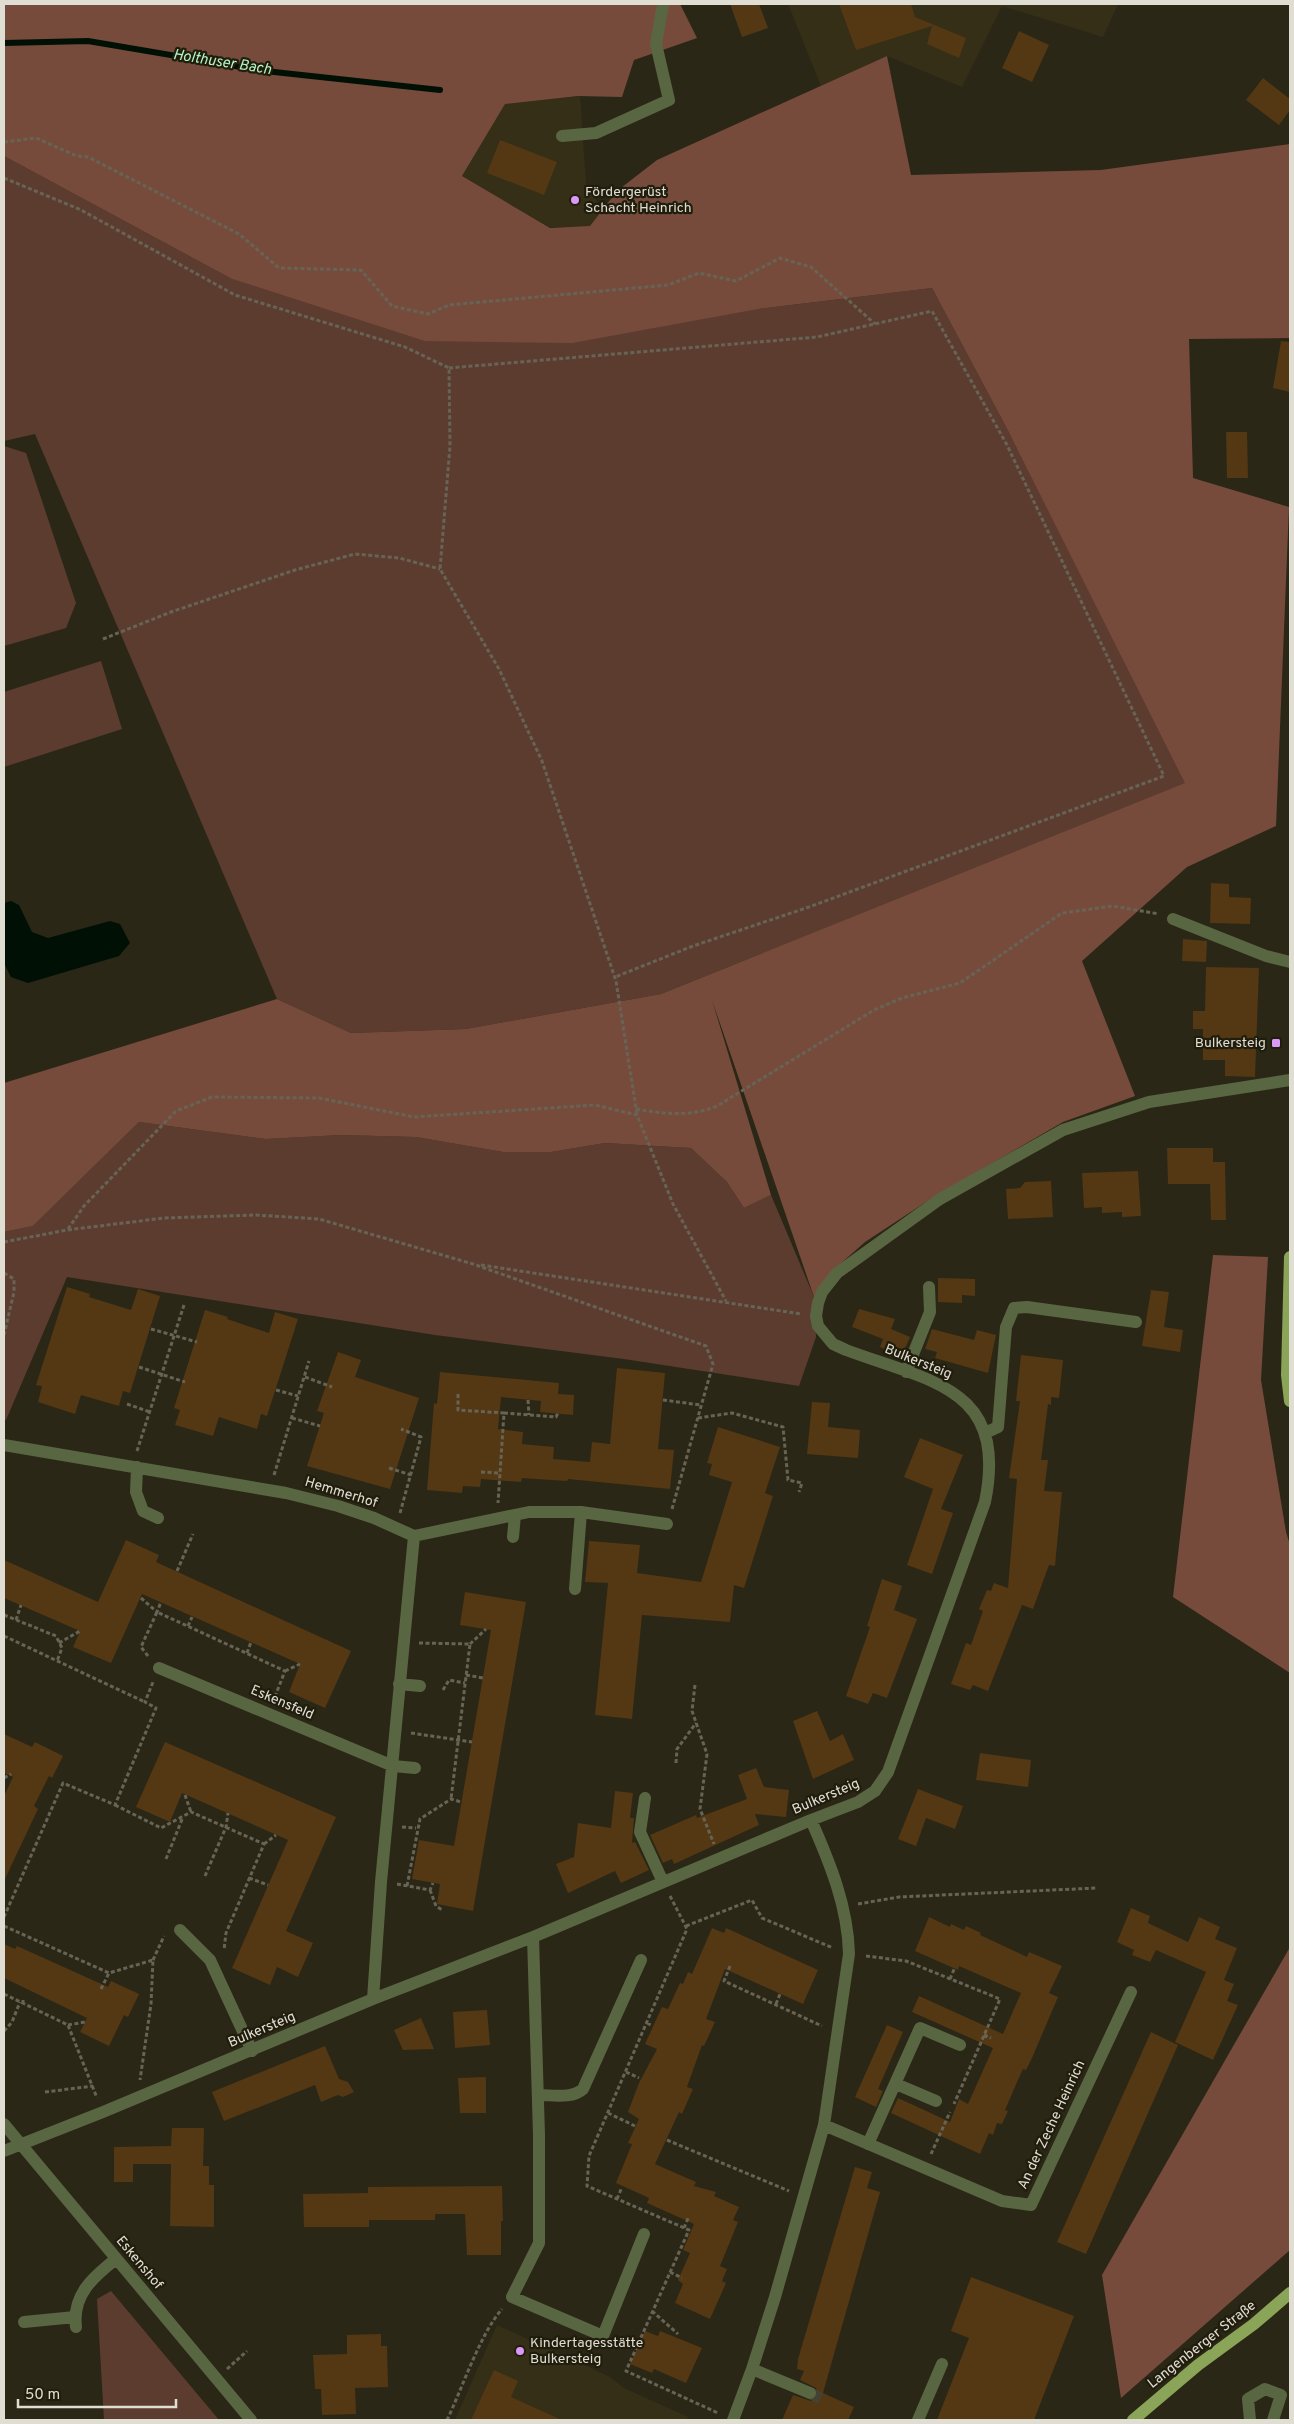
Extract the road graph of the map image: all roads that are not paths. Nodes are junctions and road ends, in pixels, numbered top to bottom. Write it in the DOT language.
graph roads {
  1 [pos="663,4"];
  2 [pos="562,136"];
  3 [pos="1173,919"];
  4 [pos="1290,962"];
  5 [pos="1290,1080"];
  6 [pos="1290,1257"];
  7 [pos="929,1287"];
  8 [pos="1136,1322"];
  9 [pos="906,1372"];
  10 [pos="1290,1401"];
  11 [pos="985,1433"];
  12 [pos="4,1445"];
  13 [pos="135,1467"];
  14 [pos="581,1512"];
  15 [pos="515,1515"];
  16 [pos="158,1518"];
  17 [pos="667,1524"];
  18 [pos="414,1536"];
  19 [pos="513,1537"];
  20 [pos="575,1589"];
  21 [pos="159,1668"];
  22 [pos="399,1684"];
  23 [pos="420,1686"];
  24 [pos="393,1766"];
  25 [pos="415,1768"];
  26 [pos="645,1798"];
  27 [pos="811,1820"];
  28 [pos="662,1882"];
  29 [pos="180,1930"];
  30 [pos="533,1937"];
  31 [pos="642,1960"];
  32 [pos="1131,1992"];
  33 [pos="373,1999"];
  34 [pos="960,2045"];
  35 [pos="252,2051"];
  36 [pos="896,2084"];
  37 [pos="538,2095"];
  38 [pos="936,2101"];
  39 [pos="4,2124"];
  40 [pos="824,2124"];
  41 [pos="20,2144"];
  42 [pos="868,2144"];
  43 [pos="4,2151"];
  44 [pos="644,2234"];
  45 [pos="116,2259"];
  46 [pos="1290,2292"];
  47 [pos="24,2322"];
  48 [pos="942,2364"];
  49 [pos="752,2369"];
  50 [pos="810,2393"];
  51 [pos="737,2419"];
  52 [pos="251,2420"];
  53 [pos="918,2420"];
  54 [pos="1133,2420"];
  55 [pos="1250,2420"];
  56 [pos="1273,2420"];
  1 -- 2 [label="street"];
  3 -- 4 [label="street"];
  5 -- 9 [label="street, Bulkersteig"];
  6 -- 10 [label="main road"];
  7 -- 9 [label="street"];
  8 -- 11 [label="street"];
  9 -- 11 [label="street, Bulkersteig"];
  11 -- 27 [label="street, Bulkersteig"];
  12 -- 13 [label="street, Hemmerhof"];
  13 -- 16 [label="street"];
  13 -- 18 [label="street, Hemmerhof"];
  14 -- 15 [label="street"];
  14 -- 17 [label="street"];
  14 -- 20 [label="street"];
  15 -- 18 [label="street"];
  15 -- 19 [label="street"];
  18 -- 22 [label="street"];
  21 -- 24 [label="street, Eskensfeld"];
  22 -- 23 [label="street"];
  22 -- 24 [label="street"];
  24 -- 25 [label="street, Eskensfeld"];
  24 -- 33 [label="street"];
  26 -- 28 [label="street"];
  27 -- 28 [label="street, Bulkersteig"];
  27 -- 40 [label="street"];
  28 -- 30 [label="street, Bulkersteig"];
  29 -- 35 [label="street"];
  30 -- 33 [label="street, Bulkersteig"];
  30 -- 37 [label="street"];
  31 -- 37 [label="street"];
  32 -- 42 [label="street, An der Zeche Heinrich"];
  33 -- 35 [label="street, Bulkersteig"];
  34 -- 36 [label="street"];
  35 -- 41 [label="street, Bulkersteig"];
  36 -- 38 [label="street"];
  36 -- 42 [label="street"];
  37 -- 44 [label="street"];
  39 -- 41 [label="street, Eskenshof"];
  40 -- 42 [label="street, An der Zeche Heinrich"];
  40 -- 49 [label="street"];
  41 -- 43 [label="street, Bulkersteig"];
  41 -- 45 [label="street, Eskenshof"];
  45 -- 47 [label="street"];
  45 -- 52 [label="street, Eskenshof"];
  46 -- 54 [label="main road, Langenberger Straße"];
  48 -- 53 [label="street"];
  49 -- 50 [label="street"];
  49 -- 51 [label="street"];
  55 -- 56 [label="street"];
}
